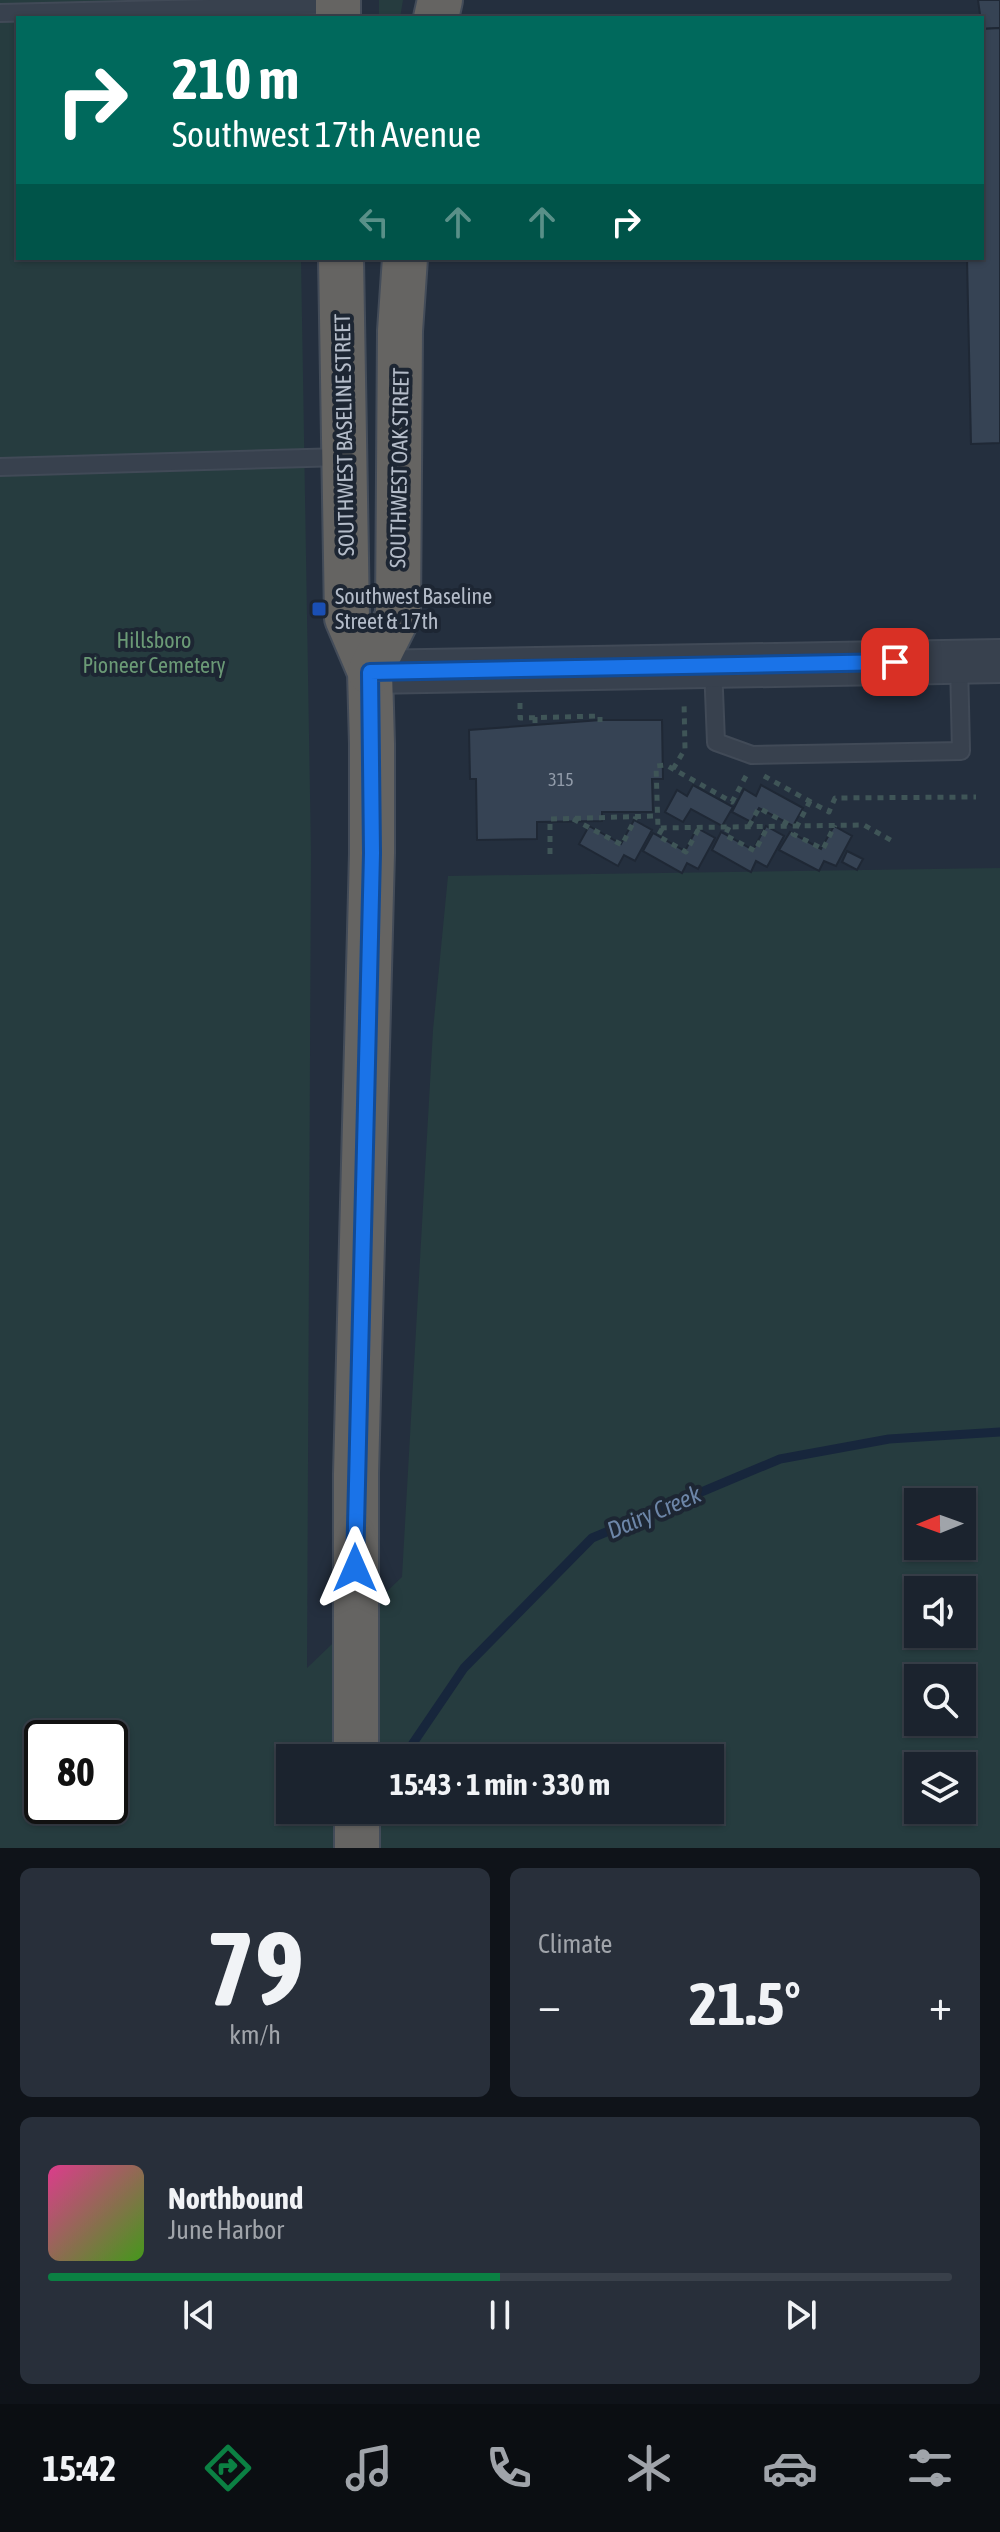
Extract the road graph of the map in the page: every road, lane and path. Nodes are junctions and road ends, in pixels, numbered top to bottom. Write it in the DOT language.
graph roads {
  1 [pos="338,8"];
  2 [pos="0,13"];
  3 [pos="341,260"];
  4 [pos="405,260"];
  5 [pos="344,457"];
  6 [pos="0,467"];
  7 [pos="959,661"];
  8 [pos="1000,661"];
  9 [pos="713,665"];
  10 [pos="370,672"];
  11 [pos="684,696"];
  12 [pos="520,698"];
  13 [pos="535,717"];
  14 [pos="600,722"];
  15 [pos="535,726"];
  16 [pos="673,769"];
  17 [pos="976,797"];
  18 [pos="810,801"];
  19 [pos="657,816"];
  20 [pos="636,817"];
  21 [pos="572,818"];
  22 [pos="835,825"];
  23 [pos="768,826"];
  24 [pos="794,826"];
  25 [pos="729,827"];
  26 [pos="749,827"];
  27 [pos="699,828"];
  28 [pos="662,829"];
  29 [pos="894,842"];
  30 [pos="550,854"];
  31 [pos="356,1744"];
  32 [pos="357,1824"];
  33 [pos="357,1848"];
  1 -- 2 [label="lane"];
  3 -- 5 [label="highway, SOUTHWEST BASELINE STREET"];
  4 -- 10 [label="highway, SOUTHWEST OAK STREET"];
  5 -- 6 [label="lane"];
  5 -- 10 [label="highway, SOUTHWEST BASELINE STREET"];
  7 -- 8 [label="street"];
  7 -- 9 [label="street"];
  7 -- 9 [label="lane"];
  9 -- 10 [label="street"];
  10 -- 31 [label="highway, SOUTHWEST BASELINE STREET"];
  11 -- 16 [label="path"];
  12 -- 13 [label="path"];
  13 -- 14 [label="path"];
  13 -- 15 [label="path"];
  16 -- 18 [label="path"];
  16 -- 19 [label="path"];
  17 -- 18 [label="path"];
  18 -- 24 [label="path"];
  19 -- 20 [label="path"];
  19 -- 28 [label="path"];
  20 -- 21 [label="path"];
  20 -- 21 [label="path"];
  21 -- 30 [label="path"];
  22 -- 24 [label="path"];
  22 -- 24 [label="path"];
  22 -- 29 [label="path"];
  23 -- 24 [label="path"];
  23 -- 25 [label="path"];
  23 -- 26 [label="path"];
  24 -- 26 [label="path"];
  25 -- 26 [label="path"];
  25 -- 27 [label="path"];
  27 -- 28 [label="path"];
  27 -- 28 [label="path"];
  32 -- 33 [label="highway"];
}
